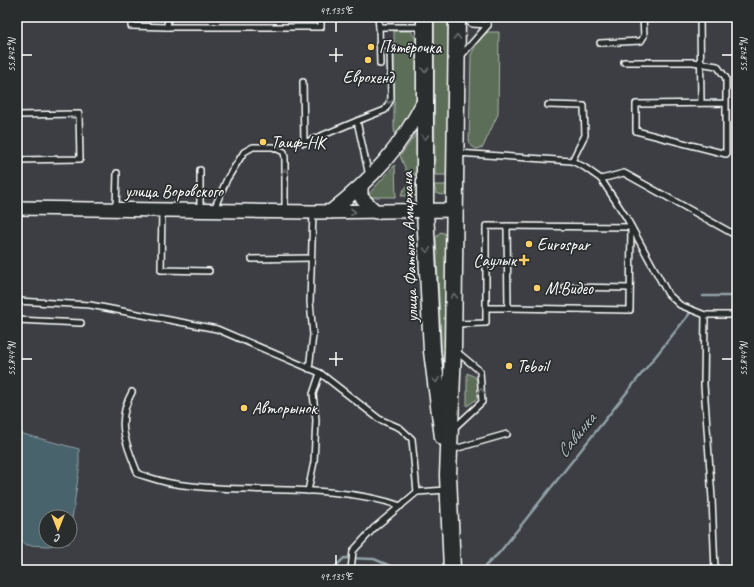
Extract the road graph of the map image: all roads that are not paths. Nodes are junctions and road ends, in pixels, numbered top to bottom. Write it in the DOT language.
graph roads {
  1 [pos="168,17"];
  2 [pos="321,17"];
  3 [pos="378,17"];
  4 [pos="457,17"];
  5 [pos="462,17"];
  6 [pos="488,17"];
  7 [pos="643,17"];
  8 [pos="700,17"];
  9 [pos="425,22"];
  10 [pos="488,25"];
  11 [pos="131,26"];
  12 [pos="168,27"];
  13 [pos="379,27"];
  14 [pos="600,43"];
  15 [pos="380,44"];
  16 [pos="457,62"];
  17 [pos="624,62"];
  18 [pos="700,63"];
  19 [pos="380,64"];
  20 [pos="303,82"];
  21 [pos="425,98"];
  22 [pos="701,103"];
  23 [pos="726,103"];
  24 [pos="548,105"];
  25 [pos="17,114"];
  26 [pos="357,121"];
  27 [pos="456,153"];
  28 [pos="17,160"];
  29 [pos="572,161"];
  30 [pos="200,170"];
  31 [pos="117,173"];
  32 [pos="601,179"];
  33 [pos="366,183"];
  34 [pos="17,208"];
  35 [pos="116,209"];
  36 [pos="162,209"];
  37 [pos="200,209"];
  38 [pos="214,209"];
  39 [pos="456,210"];
  40 [pos="284,211"];
  41 [pos="425,211"];
  42 [pos="313,212"];
  43 [pos="330,212"];
  44 [pos="376,212"];
  45 [pos="507,226"];
  46 [pos="631,227"];
  47 [pos="737,236"];
  48 [pos="311,258"];
  49 [pos="252,259"];
  50 [pos="209,271"];
  51 [pos="565,287"];
  52 [pos="630,288"];
  53 [pos="17,301"];
  54 [pos="486,308"];
  55 [pos="508,308"];
  56 [pos="705,315"];
  57 [pos="737,315"];
  58 [pos="17,320"];
  59 [pos="80,324"];
  60 [pos="454,324"];
  61 [pos="454,349"];
  62 [pos="309,370"];
  63 [pos="320,373"];
  64 [pos="132,392"];
  65 [pos="451,432"];
  66 [pos="508,434"];
  67 [pos="450,450"];
  68 [pos="448,482"];
  69 [pos="308,491"];
  70 [pos="417,492"];
  71 [pos="401,506"];
  72 [pos="351,570"];
  73 [pos="452,570"];
  74 [pos="715,570"];
  1 -- 12 [label="lane"];
  2 -- 12 [label="lane"];
  3 -- 13 [label="lane"];
  16 -- 4 [label="main road, улица Фатыха Амирхана, one-way"];
  5 -- 10 [label="lane"];
  6 -- 10 [label="lane"];
  7 -- 14 [label="lane"];
  8 -- 18 [label="lane"];
  9 -- 13 [label="lane"];
  9 -- 21 [label="main road, улица Фатыха Амирхана, one-way"];
  10 -- 16 [label="lane"];
  11 -- 12 [label="lane"];
  13 -- 15 [label="lane"];
  15 -- 19 [label="lane"];
  15 -- 26 [label="lane, one-way"];
  16 -- 27 [label="main road, улица Фатыха Амирхана"];
  17 -- 18 [label="lane"];
  18 -- 22 [label="lane"];
  18 -- 23 [label="lane"];
  20 -- 26 [label="lane"];
  21 -- 33 [label="street"];
  21 -- 41 [label="main road, улица Фатыха Амирхана, one-way"];
  22 -- 23 [label="lane"];
  22 -- 23 [label="lane"];
  24 -- 29 [label="lane"];
  25 -- 28 [label="lane"];
  26 -- 33 [label="lane"];
  27 -- 29 [label="lane"];
  27 -- 39 [label="main road, улица Фатыха Амирхана"];
  29 -- 32 [label="lane"];
  30 -- 37 [label="lane"];
  31 -- 35 [label="lane"];
  32 -- 46 [label="lane"];
  32 -- 47 [label="lane"];
  33 -- 43 [label="street"];
  33 -- 44 [label="street"];
  34 -- 35 [label="street, улица Воровского"];
  35 -- 36 [label="street, улица Воровского"];
  36 -- 37 [label="street, улица Воровского"];
  36 -- 50 [label="lane"];
  37 -- 38 [label="street, улица Воровского"];
  38 -- 40 [label="street, улица Воровского"];
  40 -- 38 [label="lane, one-way"];
  39 -- 41 [label="street, улица Воровского"];
  60 -- 39 [label="main road, улица Фатыха Амирхана, one-way"];
  40 -- 42 [label="street, улица Воровского"];
  41 -- 44 [label="street, улица Воровского"];
  41 -- 68 [label="main road, улица Фатыха Амирхана, one-way"];
  42 -- 43 [label="street, улица Воровского"];
  42 -- 48 [label="lane"];
  43 -- 44 [label="street, улица Воровского, one-way"];
  45 -- 46 [label="lane"];
  45 -- 54 [label="lane"];
  45 -- 55 [label="lane"];
  46 -- 52 [label="lane"];
  46 -- 56 [label="lane"];
  48 -- 49 [label="lane"];
  48 -- 62 [label="lane"];
  51 -- 52 [label="lane"];
  52 -- 55 [label="lane"];
  53 -- 62 [label="lane"];
  54 -- 55 [label="lane"];
  54 -- 60 [label="lane"];
  56 -- 57 [label="lane"];
  56 -- 74 [label="lane"];
  58 -- 59 [label="lane"];
  60 -- 61 [label="main road, улица Фатыха Амирхана"];
  61 -- 65 [label="main road, улица Фатыха Амирхана"];
  65 -- 61 [label="lane, one-way"];
  62 -- 63 [label="lane"];
  63 -- 69 [label="lane"];
  63 -- 70 [label="lane"];
  64 -- 69 [label="lane"];
  65 -- 67 [label="main road, улица Фатыха Амирхана"];
  66 -- 67 [label="lane"];
  67 -- 68 [label="main road, улица Фатыха Амирхана"];
  68 -- 70 [label="lane"];
  68 -- 73 [label="main road, улица Фатыха Амирхана"];
  69 -- 71 [label="lane"];
  70 -- 71 [label="lane"];
  71 -- 72 [label="lane"];
}
